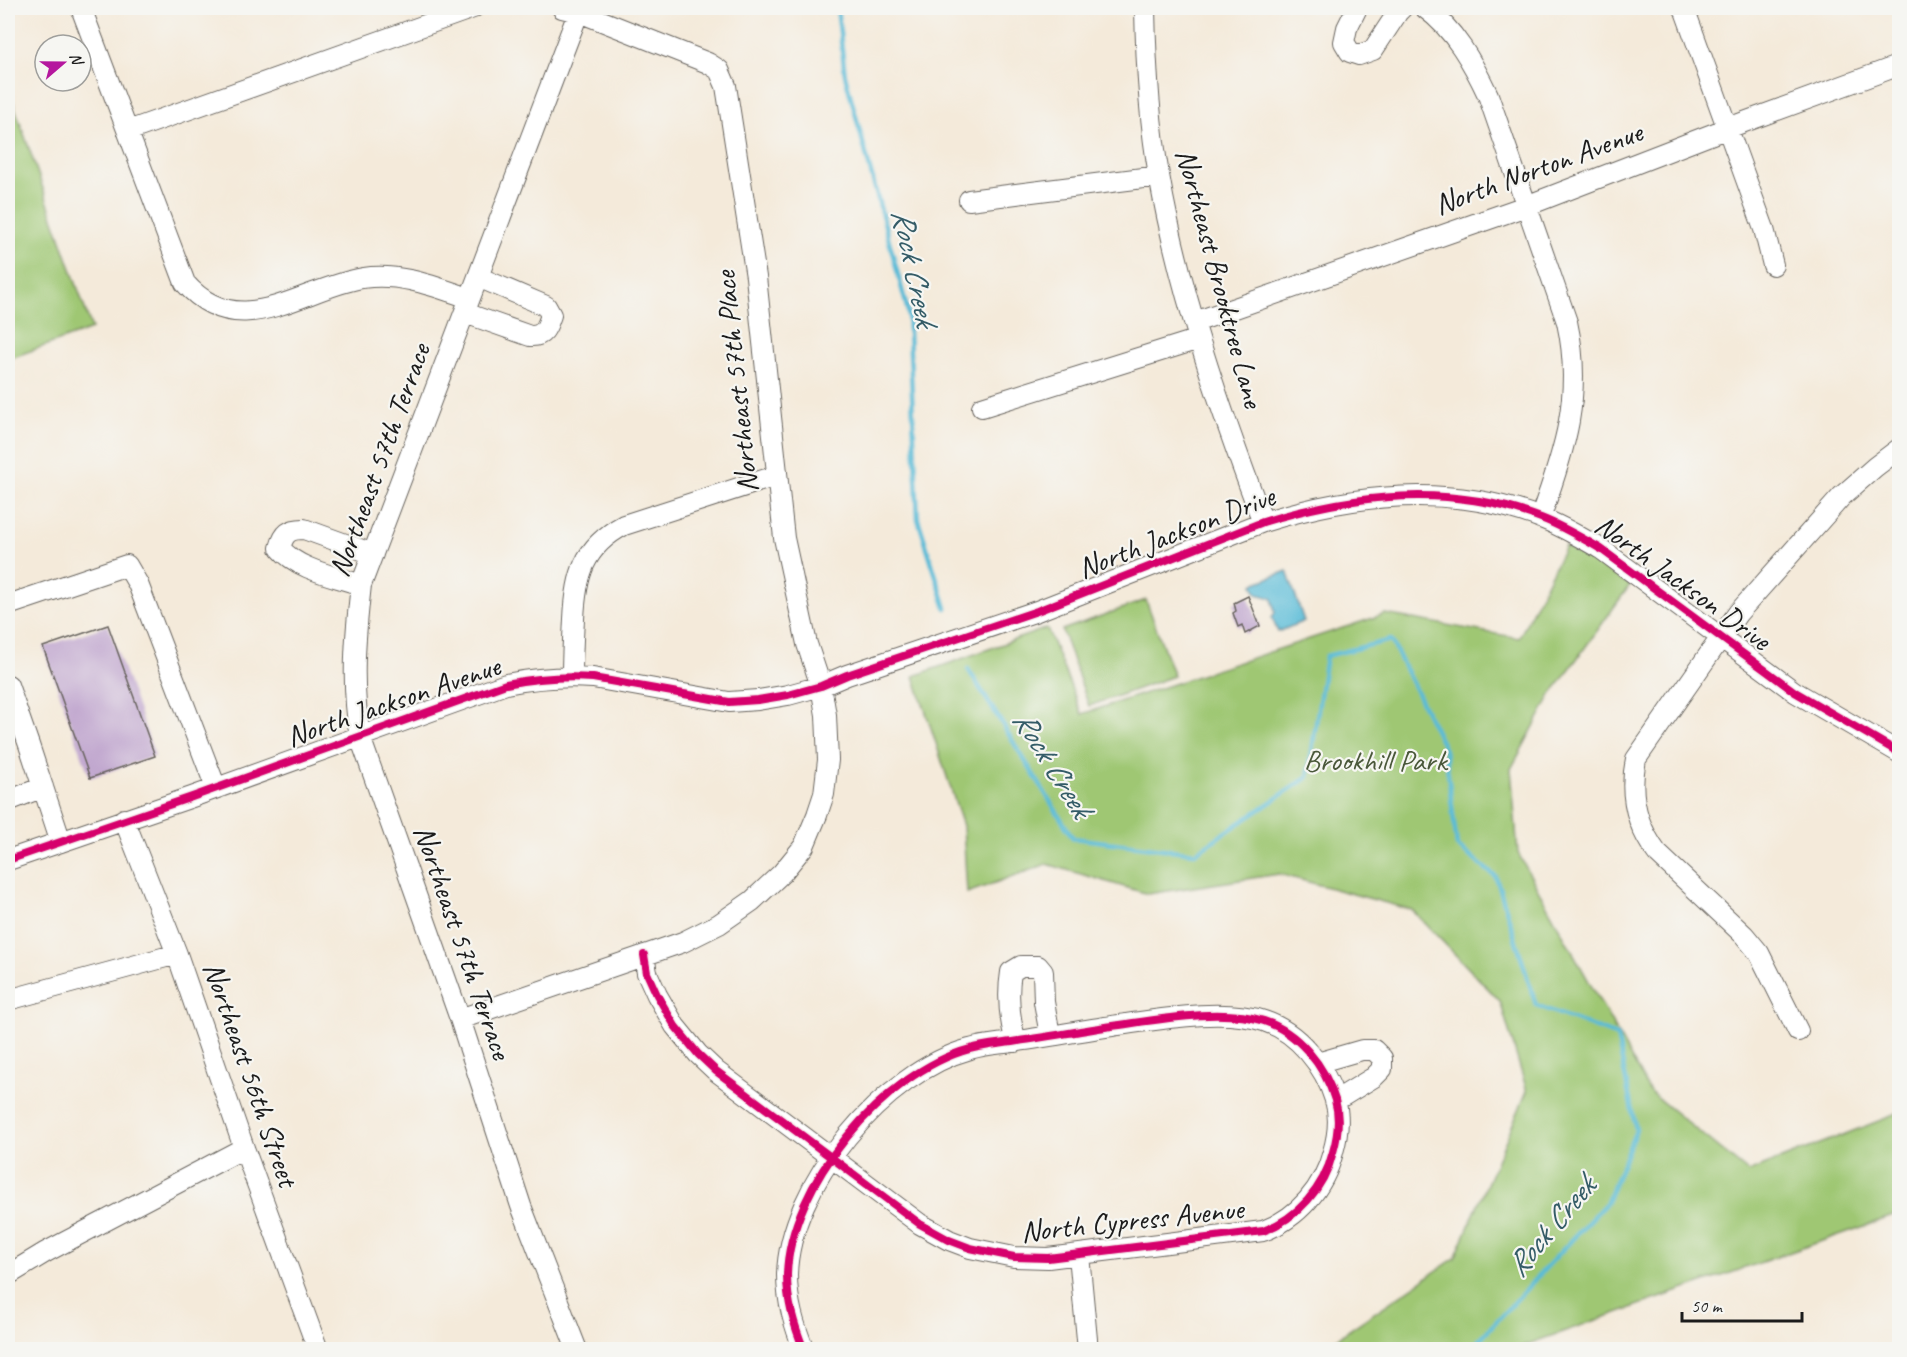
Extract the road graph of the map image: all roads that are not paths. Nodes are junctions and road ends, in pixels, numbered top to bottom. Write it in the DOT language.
graph roads {
  1 [pos="81,8"];
  2 [pos="473,8"];
  3 [pos="1145,8"];
  4 [pos="1357,8"];
  5 [pos="1402,8"];
  6 [pos="1425,8"];
  7 [pos="1684,8"];
  8 [pos="574,9"];
  9 [pos="1899,65"];
  10 [pos="1728,128"];
  11 [pos="128,131"];
  12 [pos="1159,176"];
  13 [pos="969,200"];
  14 [pos="1526,206"];
  15 [pos="1773,265"];
  16 [pos="478,277"];
  17 [pos="467,306"];
  18 [pos="1197,330"];
  19 [pos="982,407"];
  20 [pos="1899,448"];
  21 [pos="776,476"];
  22 [pos="1540,518"];
  23 [pos="1263,522"];
  24 [pos="373,554"];
  25 [pos="361,585"];
  26 [pos="8,605"];
  27 [pos="1721,637"];
  28 [pos="942,643"];
  29 [pos="572,676"];
  30 [pos="8,685"];
  31 [pos="821,686"];
  32 [pos="360,737"];
  33 [pos="1899,753"];
  34 [pos="43,787"];
  35 [pos="216,788"];
  36 [pos="8,801"];
  37 [pos="124,819"];
  38 [pos="61,842"];
  39 [pos="8,861"];
  40 [pos="177,954"];
  41 [pos="644,955"];
  42 [pos="8,1000"];
  43 [pos="460,1020"];
  44 [pos="1798,1031"];
  45 [pos="1050,1035"];
  46 [pos="1016,1042"];
  47 [pos="1317,1063"];
  48 [pos="1335,1101"];
  49 [pos="244,1148"];
  50 [pos="831,1157"];
  51 [pos="1079,1254"];
  52 [pos="8,1275"];
  53 [pos="318,1350"];
  54 [pos="577,1350"];
  55 [pos="804,1350"];
  56 [pos="1088,1350"];
  1 -- 11 [label="street"];
  2 -- 11 [label="street"];
  3 -- 12 [label="street, Northeast Brooktree Lane"];
  4 -- 5 [label="street"];
  6 -- 14 [label="street"];
  7 -- 10 [label="street"];
  8 -- 16 [label="street, Northeast 57th Terrace"];
  8 -- 21 [label="street, Northeast 57th Place"];
  9 -- 10 [label="street, North Norton Avenue"];
  10 -- 14 [label="street, North Norton Avenue"];
  10 -- 15 [label="street"];
  11 -- 17 [label="street"];
  12 -- 13 [label="street"];
  12 -- 18 [label="street, Northeast Brooktree Lane"];
  14 -- 18 [label="street, North Norton Avenue"];
  14 -- 22 [label="street"];
  16 -- 17 [label="street, Northeast 57th Terrace"];
  16 -- 17 [label="street"];
  17 -- 24 [label="street, Northeast 57th Terrace"];
  18 -- 19 [label="street, North Norton Avenue"];
  18 -- 23 [label="street, Northeast Brooktree Lane"];
  20 -- 27 [label="street"];
  21 -- 29 [label="street"];
  21 -- 31 [label="street, Northeast 57th Place"];
  22 -- 23 [label="street, North Jackson Drive"];
  22 -- 27 [label="street, North Jackson Drive"];
  23 -- 28 [label="street, North Jackson Drive"];
  24 -- 25 [label="street, Northeast 57th Terrace"];
  24 -- 25 [label="street"];
  25 -- 32 [label="street, Northeast 57th Terrace"];
  26 -- 35 [label="street"];
  27 -- 33 [label="street, North Jackson Drive"];
  27 -- 44 [label="street"];
  28 -- 31 [label="street, North Jackson Avenue"];
  29 -- 31 [label="street, North Jackson Avenue"];
  29 -- 32 [label="street, North Jackson Avenue"];
  30 -- 34 [label="street"];
  31 -- 41 [label="street, Northeast 57th Place"];
  32 -- 35 [label="street, North Jackson Avenue"];
  32 -- 43 [label="street, Northeast 57th Terrace"];
  34 -- 36 [label="street"];
  34 -- 38 [label="street"];
  35 -- 37 [label="street, North Jackson Avenue"];
  37 -- 38 [label="street, North Jackson Avenue"];
  37 -- 40 [label="street, Northeast 56th Street"];
  38 -- 39 [label="street, North Jackson Avenue"];
  40 -- 42 [label="street"];
  40 -- 49 [label="street, Northeast 56th Street"];
  41 -- 43 [label="street, Northeast 57th Place"];
  41 -- 50 [label="street, North Cypress Avenue"];
  43 -- 54 [label="street, Northeast 57th Terrace"];
  45 -- 46 [label="street, North Cypress Avenue"];
  45 -- 46 [label="street"];
  45 -- 47 [label="street, North Cypress Avenue"];
  46 -- 50 [label="street, North Cypress Avenue"];
  47 -- 48 [label="street, North Cypress Avenue"];
  47 -- 48 [label="street"];
  48 -- 51 [label="street, North Cypress Avenue"];
  49 -- 52 [label="street"];
  49 -- 53 [label="street, Northeast 56th Street"];
  50 -- 51 [label="street, North Cypress Avenue"];
  50 -- 55 [label="street, North Cypress Avenue"];
  51 -- 56 [label="street, North Cypress Avenue"];
}
